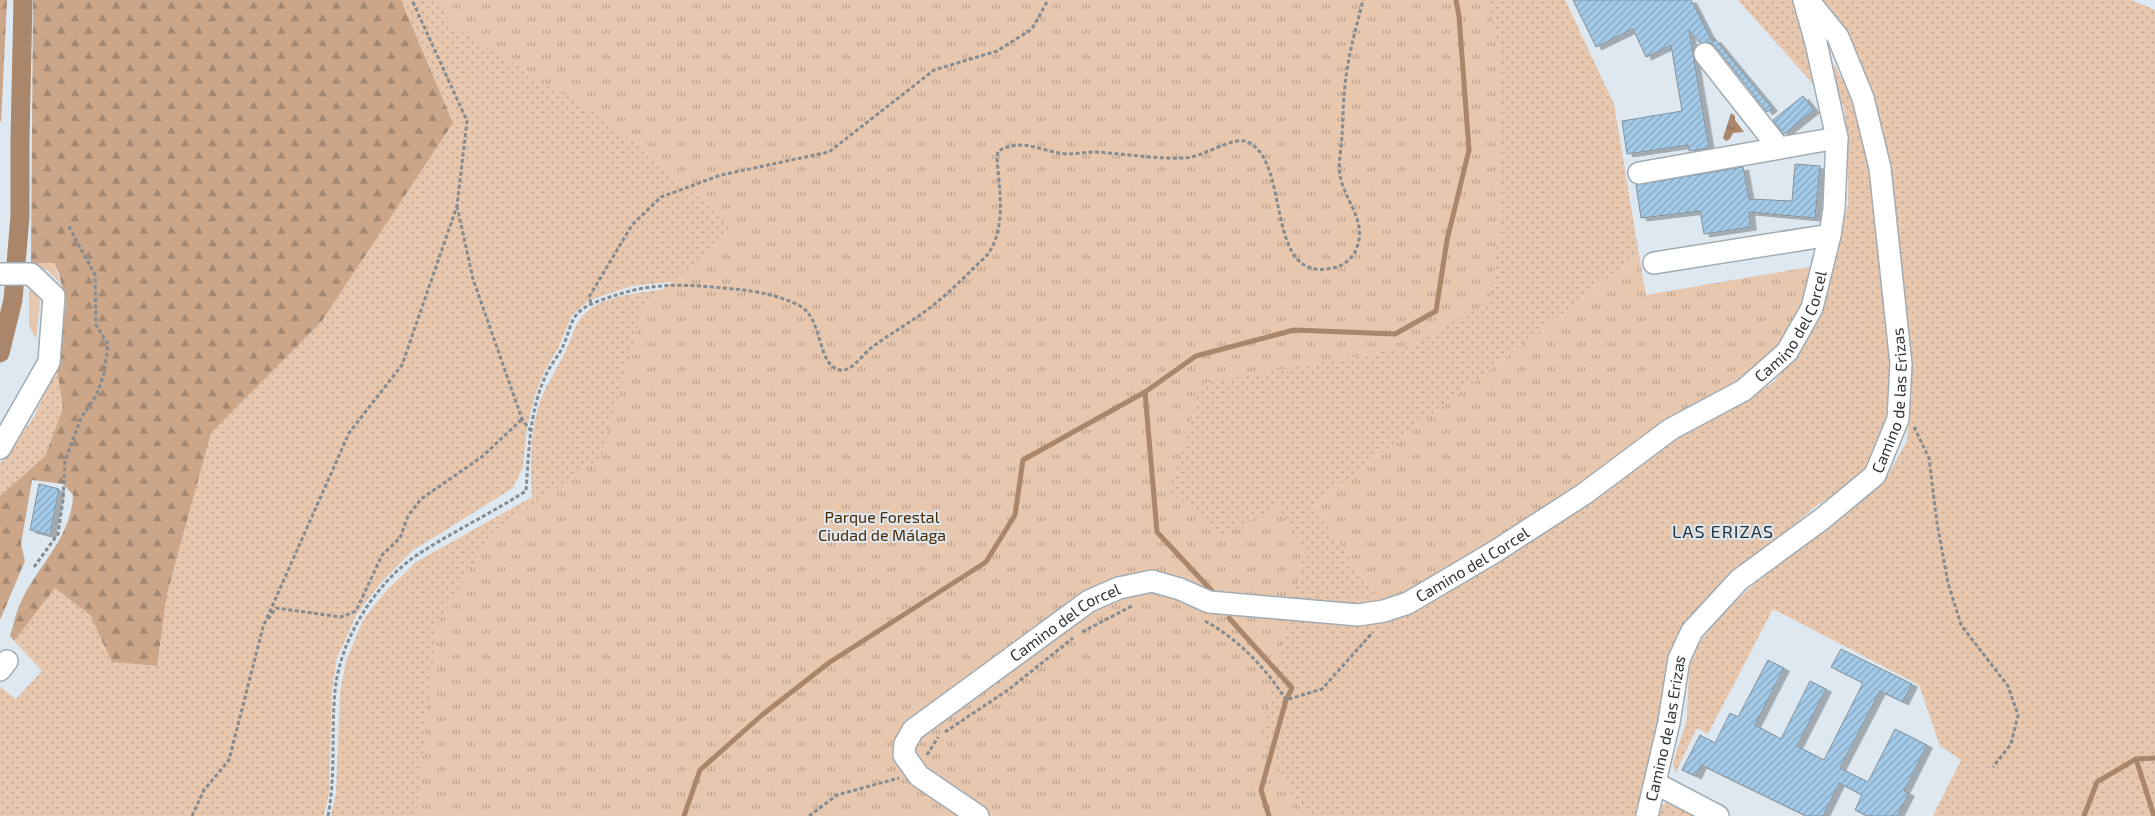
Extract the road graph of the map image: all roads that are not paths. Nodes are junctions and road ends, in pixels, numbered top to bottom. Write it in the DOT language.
graph roads {
  1 [pos="1804,0"];
  2 [pos="1808,0"];
  3 [pos="1705,54"];
  4 [pos="1837,138"];
  5 [pos="1779,148"];
  6 [pos="1639,173"];
  7 [pos="1830,235"];
  8 [pos="1654,263"];
  9 [pos="0,274"];
  10 [pos="0,448"];
  11 [pos="1655,783"];
  12 [pos="978,816"];
  13 [pos="1647,816"];
  14 [pos="1718,816"];
  1 -- 4 [label="street, Camino del Corcel"];
  2 -- 11 [label="street, Camino de las Erizas"];
  3 -- 5 [label="street"];
  4 -- 5 [label="street"];
  4 -- 7 [label="street, Camino del Corcel"];
  5 -- 6 [label="street"];
  7 -- 8 [label="street"];
  7 -- 12 [label="street, Camino del Corcel"];
  9 -- 10 [label="street"];
  11 -- 13 [label="street, Camino de las Erizas"];
  11 -- 14 [label="street"];
}
